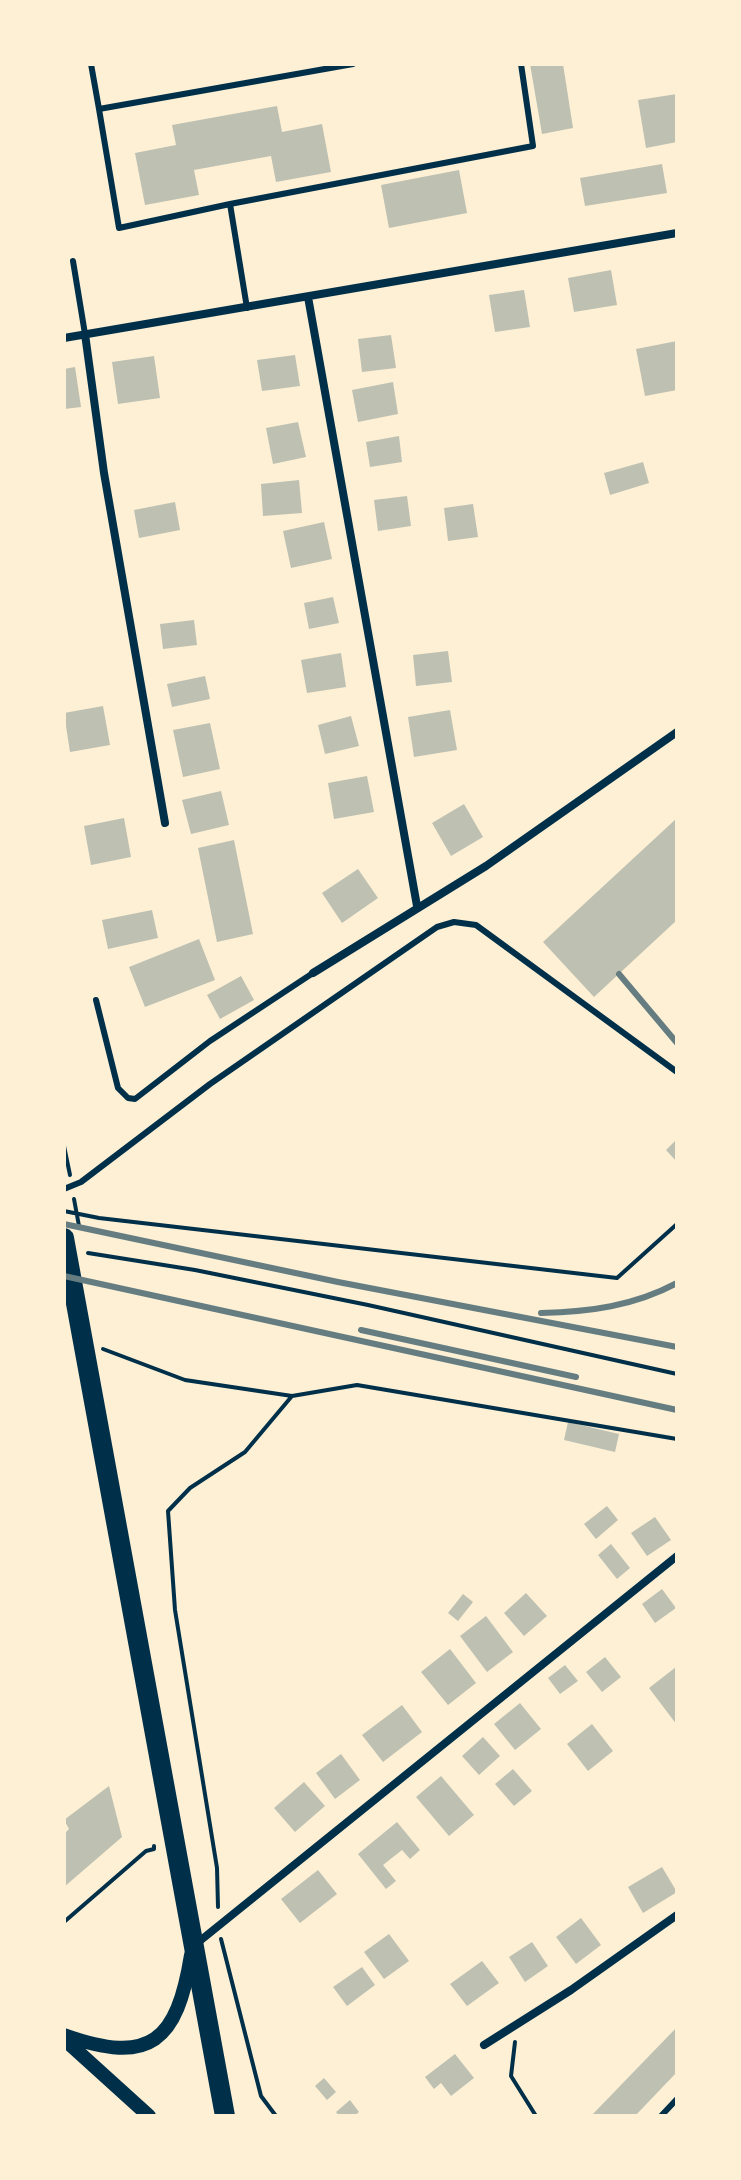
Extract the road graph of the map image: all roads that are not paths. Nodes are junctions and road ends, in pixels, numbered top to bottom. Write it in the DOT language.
graph roads {
  1 [pos="91,64"];
  2 [pos="353,64"];
  3 [pos="521,64"];
  4 [pos="99,109"];
  5 [pos="230,204"];
  6 [pos="677,233"];
  7 [pos="73,261"];
  8 [pos="308,297"];
  9 [pos="247,308"];
  10 [pos="85,334"];
  11 [pos="64,338"];
  12 [pos="677,732"];
  13 [pos="165,823"];
  14 [pos="417,906"];
  15 [pos="313,973"];
  16 [pos="96,1000"];
  17 [pos="677,1072"];
  18 [pos="64,1189"];
  19 [pos="64,1238"];
  20 [pos="677,1556"];
  21 [pos="677,1915"];
  22 [pos="193,1947"];
  23 [pos="64,2037"];
  24 [pos="484,2045"];
  25 [pos="677,2099"];
  26 [pos="149,2116"];
  27 [pos="225,2116"];
  28 [pos="661,2116"];
  1 -- 4 [label="lane"];
  2 -- 4 [label="lane"];
  3 -- 5 [label="lane"];
  4 -- 5 [label="lane"];
  5 -- 9 [label="lane"];
  6 -- 8 [label="street"];
  7 -- 10 [label="lane"];
  8 -- 9 [label="street"];
  8 -- 14 [label="street"];
  9 -- 10 [label="street"];
  10 -- 11 [label="street"];
  10 -- 13 [label="street"];
  12 -- 14 [label="street"];
  14 -- 15 [label="street"];
  15 -- 16 [label="lane"];
  17 -- 18 [label="lane"];
  19 -- 22 [label="main road"];
  20 -- 22 [label="street"];
  21 -- 24 [label="street"];
  22 -- 23 [label="street"];
  22 -- 27 [label="main road"];
  23 -- 26 [label="street"];
  25 -- 28 [label="lane"];
}
